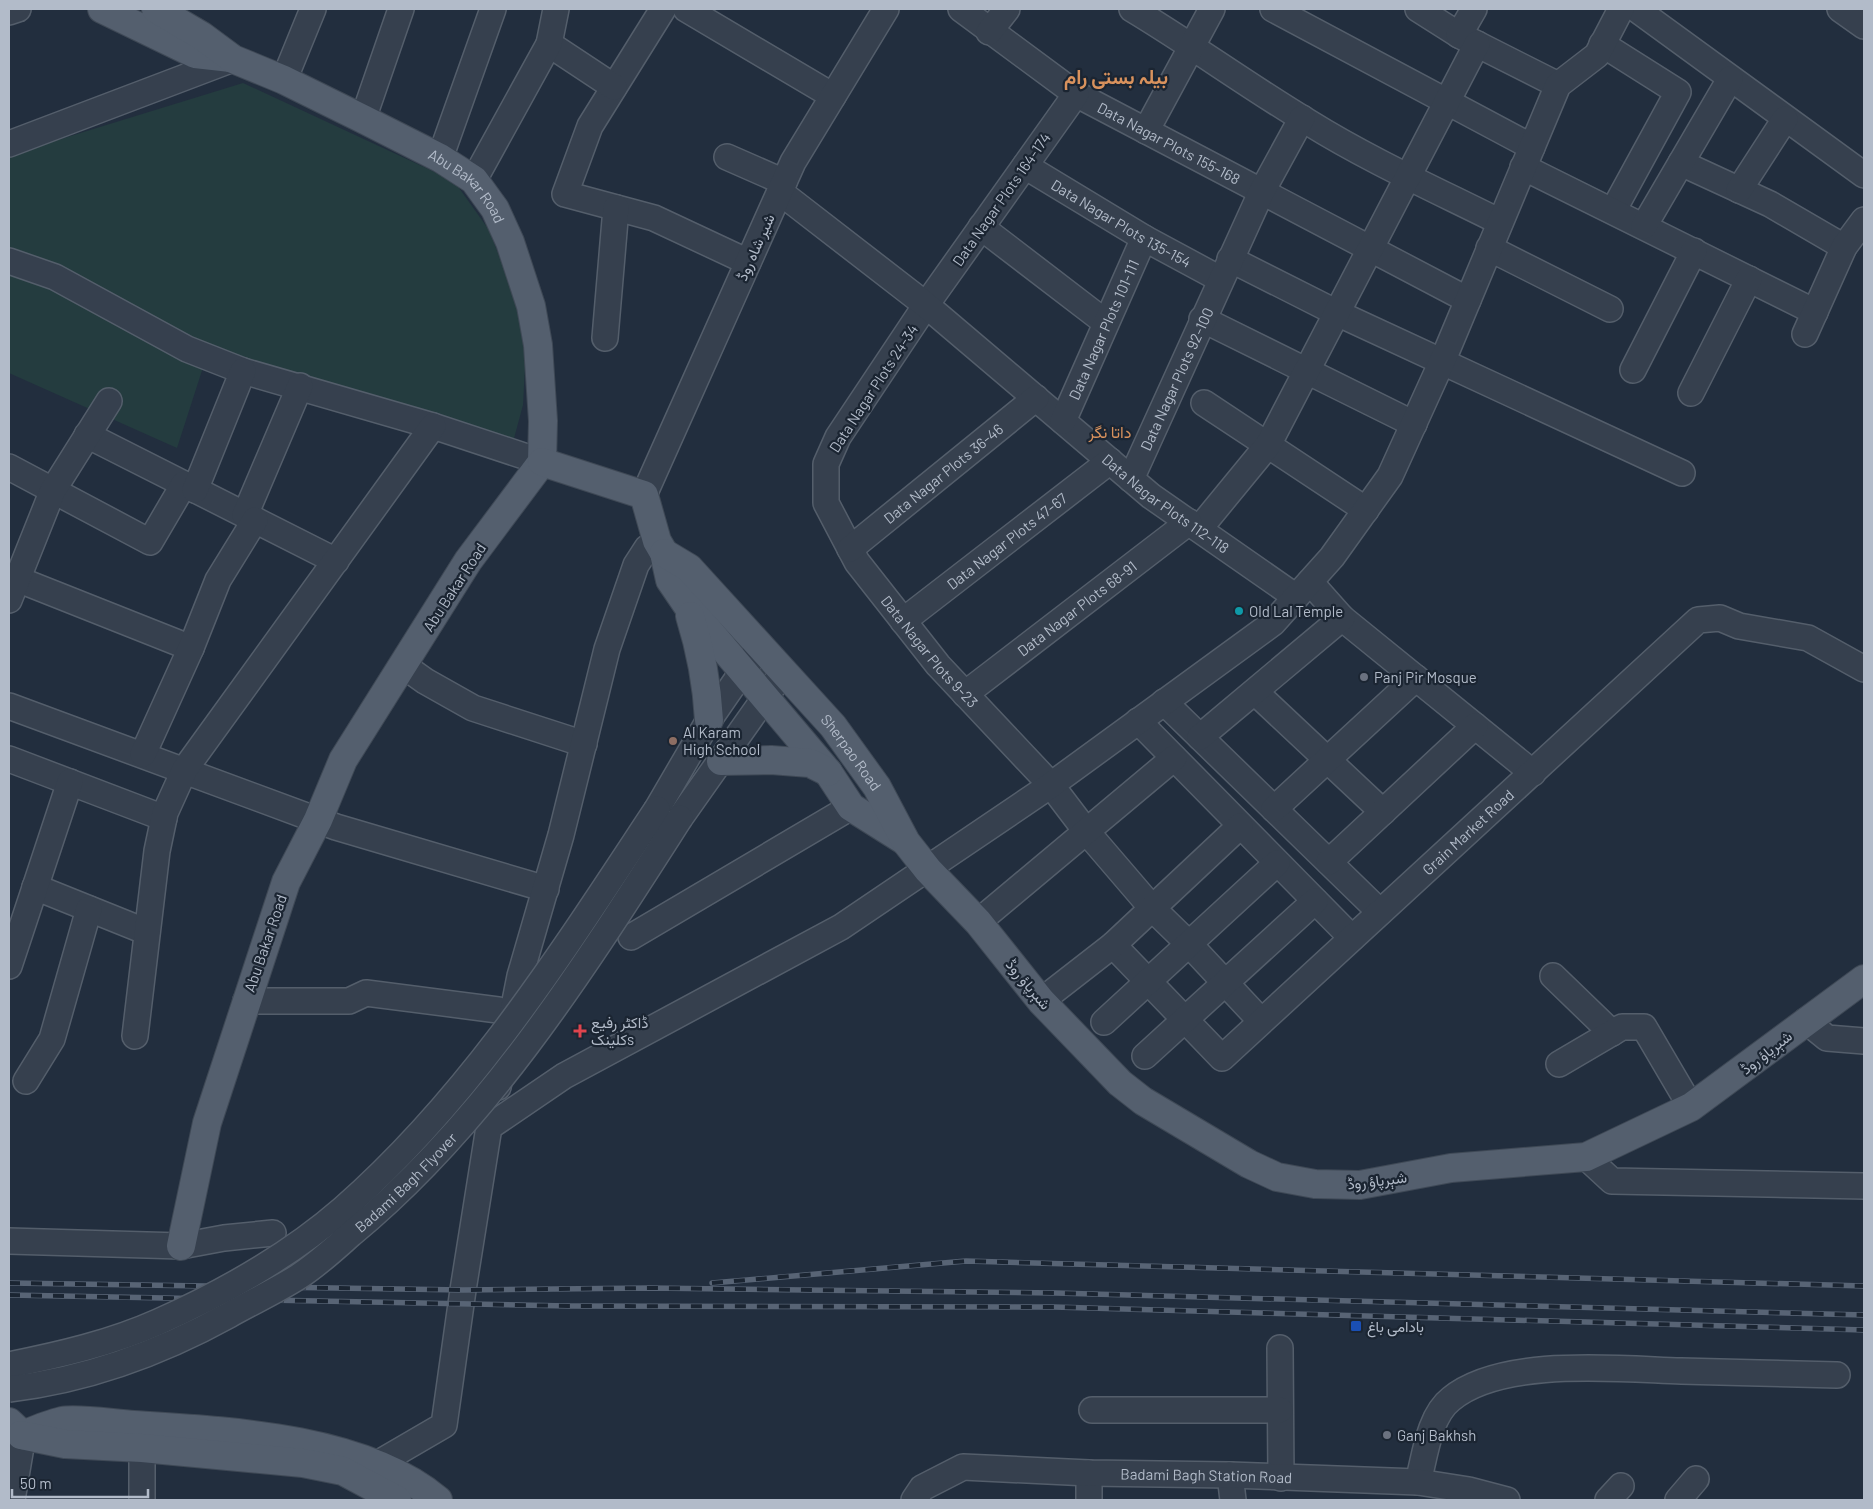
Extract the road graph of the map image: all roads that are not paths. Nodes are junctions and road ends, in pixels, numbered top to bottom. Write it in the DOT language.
graph roads {
  1 [pos="18,9"];
  2 [pos="102,9"];
  3 [pos="313,9"];
  4 [pos="401,9"];
  5 [pos="493,9"];
  6 [pos="556,9"];
  7 [pos="643,9"];
  8 [pos="663,9"];
  9 [pos="686,9"];
  10 [pos="886,9"];
  11 [pos="961,9"];
  12 [pos="1007,9"];
  13 [pos="1132,9"];
  14 [pos="1212,9"];
  15 [pos="1273,9"];
  16 [pos="1418,9"];
  17 [pos="1474,9"];
  18 [pos="1840,9"];
  19 [pos="163,10"];
  20 [pos="1618,11"];
  21 [pos="9,12"];
  22 [pos="1864,26"];
  23 [pos="989,32"];
  24 [pos="644,40"];
  25 [pos="1468,40"];
  26 [pos="549,44"];
  27 [pos="1602,44"];
  28 [pos="1192,45"];
  29 [pos="233,58"];
  30 [pos="1730,79"];
  31 [pos="284,80"];
  32 [pos="1558,85"];
  33 [pos="614,87"];
  34 [pos="1076,94"];
  35 [pos="833,96"];
  36 [pos="1447,101"];
  37 [pos="363,118"];
  38 [pos="1302,118"];
  39 [pos="1786,119"];
  40 [pos="1146,131"];
  41 [pos="9,144"];
  42 [pos="727,156"];
  43 [pos="1528,157"];
  44 [pos="440,158"];
  45 [pos="1681,163"];
  46 [pos="1025,166"];
  47 [pos="1863,172"];
  48 [pos="1408,176"];
  49 [pos="474,180"];
  50 [pos="782,187"];
  51 [pos="1739,190"];
  52 [pos="1261,192"];
  53 [pos="616,208"];
  54 [pos="1613,211"];
  55 [pos="1864,220"];
  56 [pos="1500,222"];
  57 [pos="1644,226"];
  58 [pos="981,227"];
  59 [pos="1144,238"];
  60 [pos="1844,247"];
  61 [pos="1489,248"];
  62 [pos="1370,249"];
  63 [pos="1694,251"];
  64 [pos="9,261"];
  65 [pos="748,262"];
  66 [pos="1225,269"];
  67 [pos="1749,279"];
  68 [pos="1468,300"];
  69 [pos="926,305"];
  70 [pos="1610,309"];
  71 [pos="1337,313"];
  72 [pos="1202,319"];
  73 [pos="1105,322"];
  74 [pos="605,338"];
  75 [pos="1442,361"];
  76 [pos="1633,370"];
  77 [pos="243,371"];
  78 [pos="1306,371"];
  79 [pos="300,386"];
  80 [pos="1691,393"];
  81 [pos="1036,398"];
  82 [pos="109,401"];
  83 [pos="1204,403"];
  84 [pos="1063,421"];
  85 [pos="1414,424"];
  86 [pos="433,426"];
  87 [pos="87,435"];
  88 [pos="1268,445"];
  89 [pos="1110,461"];
  90 [pos="542,462"];
  91 [pos="9,467"];
  92 [pos="1682,473"];
  93 [pos="1131,479"];
  94 [pos="190,487"];
  95 [pos="53,490"];
  96 [pos="644,495"];
  97 [pos="826,503"];
  98 [pos="1366,510"];
  99 [pos="250,517"];
  100 [pos="1194,526"];
  101 [pos="660,547"];
  102 [pos="850,549"];
  103 [pos="336,561"];
  104 [pos="13,589"];
  105 [pos="1303,589"];
  106 [pos="687,605"];
  107 [pos="1342,618"];
  108 [pos="903,620"];
  109 [pos="760,646"];
  110 [pos="191,648"];
  111 [pos="404,666"];
  112 [pos="1864,669"];
  113 [pos="743,671"];
  114 [pos="783,672"];
  115 [pos="1416,678"];
  116 [pos="1255,692"];
  117 [pos="965,694"];
  118 [pos="765,698"];
  119 [pos="1164,702"];
  120 [pos="9,706"];
  121 [pos="709,720"];
  122 [pos="1138,721"];
  123 [pos="1475,726"];
  124 [pos="1200,737"];
  125 [pos="584,744"];
  126 [pos="143,754"];
  127 [pos="1174,758"];
  128 [pos="9,760"];
  129 [pos="1327,760"];
  130 [pos="721,761"];
  131 [pos="185,769"];
  132 [pos="828,772"];
  133 [pos="1533,773"];
  134 [pos="70,782"];
  135 [pos="1051,785"];
  136 [pos="851,807"];
  137 [pos="1274,809"];
  138 [pos="1383,812"];
  139 [pos="164,818"];
  140 [pos="318,820"];
  141 [pos="1240,826"];
  142 [pos="1086,831"];
  143 [pos="906,842"];
  144 [pos="1329,862"];
  145 [pos="1277,863"];
  146 [pos="928,870"];
  147 [pos="35,888"];
  148 [pos="546,889"];
  149 [pos="1315,901"];
  150 [pos="1152,908"];
  151 [pos="89,909"];
  152 [pos="1380,912"];
  153 [pos="978,922"];
  154 [pos="147,932"];
  155 [pos="631,936"];
  156 [pos="1352,938"];
  157 [pos="1189,944"];
  158 [pos="1113,945"];
  159 [pos="9,966"];
  160 [pos="1553,976"];
  161 [pos="1864,979"];
  162 [pos="1148,981"];
  163 [pos="1224,983"];
  164 [pos="246,1001"];
  165 [pos="1041,1001"];
  166 [pos="498,1010"];
  167 [pos="1184,1019"];
  168 [pos="1261,1021"];
  169 [pos="1806,1021"];
  170 [pos="1104,1022"];
  171 [pos="1612,1033"];
  172 [pos="135,1036"];
  173 [pos="1864,1041"];
  174 [pos="1145,1056"];
  175 [pos="1559,1064"];
  176 [pos="26,1081"];
  177 [pos="1691,1107"];
  178 [pos="490,1127"];
  179 [pos="1586,1157"];
  180 [pos="1864,1186"];
  181 [pos="273,1233"];
  182 [pos="9,1241"];
  183 [pos="181,1246"];
  184 [pos="1280,1348"];
  185 [pos="9,1365"];
  186 [pos="1837,1375"];
  187 [pos="9,1389"];
  188 [pos="1092,1410"];
  189 [pos="1280,1410"];
  190 [pos="13,1430"];
  191 [pos="142,1448"];
  192 [pos="377,1464"];
  193 [pos="1089,1474"];
  194 [pos="1230,1475"];
  195 [pos="1281,1478"];
  196 [pos="1696,1480"];
  197 [pos="1418,1482"];
  198 [pos="1361,1490"];
  199 [pos="12,1500"];
  200 [pos="142,1500"];
  201 [pos="398,1500"];
  202 [pos="438,1500"];
  203 [pos="914,1500"];
  204 [pos="1089,1500"];
  205 [pos="1233,1500"];
  206 [pos="1507,1500"];
  207 [pos="1678,1500"];
  1 -- 21 [label="street"];
  2 -- 29 [label="main road, Abu Bakar Road"];
  3 -- 31 [label="street"];
  4 -- 37 [label="street"];
  5 -- 44 [label="street"];
  6 -- 26 [label="street"];
  7 -- 24 [label="street"];
  8 -- 24 [label="street"];
  9 -- 35 [label="street"];
  10 -- 35 [label="street, شیر شاہ روڈ"];
  11 -- 23 [label="street, Data Nagar Plots 155-168"];
  12 -- 23 [label="street"];
  13 -- 28 [label="street"];
  14 -- 28 [label="street"];
  15 -- 36 [label="street"];
  16 -- 25 [label="street"];
  17 -- 25 [label="street, Data Nagar Plots 68-91"];
  18 -- 22 [label="street"];
  19 -- 29 [label="main road, Abu Bakar Road"];
  20 -- 27 [label="street"];
  20 -- 30 [label="street"];
  23 -- 34 [label="street, Data Nagar Plots 155-168"];
  24 -- 33 [label="street"];
  25 -- 32 [label="street"];
  25 -- 36 [label="street, Data Nagar Plots 68-91"];
  26 -- 33 [label="street"];
  26 -- 49 [label="street"];
  27 -- 32 [label="street"];
  27 -- 54 [label="street"];
  28 -- 38 [label="street"];
  28 -- 40 [label="street"];
  29 -- 31 [label="main road, Abu Bakar Road"];
  29 -- 41 [label="street"];
  30 -- 39 [label="street"];
  30 -- 45 [label="street"];
  31 -- 37 [label="main road, Abu Bakar Road"];
  32 -- 43 [label="street"];
  33 -- 53 [label="street"];
  34 -- 40 [label="street, Data Nagar Plots 155-168"];
  34 -- 46 [label="street, Data Nagar Plots 164-174"];
  35 -- 50 [label="street, شیر شاہ روڈ"];
  36 -- 43 [label="street"];
  36 -- 48 [label="street, Data Nagar Plots 68-91"];
  37 -- 44 [label="main road, Abu Bakar Road"];
  38 -- 48 [label="street"];
  38 -- 52 [label="street, Data Nagar Plots 92-100"];
  39 -- 47 [label="street"];
  39 -- 51 [label="street"];
  40 -- 52 [label="street, Data Nagar Plots 155-168"];
  42 -- 50 [label="street, Data Nagar Plots 112-118"];
  43 -- 54 [label="street"];
  43 -- 56 [label="street"];
  44 -- 49 [label="main road, Abu Bakar Road"];
  45 -- 51 [label="street"];
  45 -- 57 [label="street"];
  46 -- 58 [label="street, Data Nagar Plots 164-174"];
  46 -- 59 [label="street, Data Nagar Plots 135-154"];
  48 -- 56 [label="street"];
  48 -- 62 [label="street, Data Nagar Plots 68-91"];
  49 -- 90 [label="main road, Abu Bakar Road"];
  50 -- 65 [label="street, شیر شاہ روڈ"];
  50 -- 69 [label="street, Data Nagar Plots 112-118"];
  51 -- 60 [label="street"];
  52 -- 62 [label="street, Data Nagar Plots 155-168"];
  52 -- 66 [label="street, Data Nagar Plots 92-100"];
  53 -- 65 [label="street"];
  53 -- 74 [label="street"];
  54 -- 57 [label="street"];
  55 -- 60 [label="street"];
  56 -- 61 [label="street"];
  57 -- 63 [label="street"];
  58 -- 69 [label="street, Data Nagar Plots 164-174"];
  58 -- 73 [label="street"];
  59 -- 66 [label="street, Data Nagar Plots 135-154"];
  59 -- 73 [label="street, Data Nagar Plots 101-111"];
  60 -- 67 [label="street"];
  61 -- 68 [label="street"];
  61 -- 70 [label="street"];
  62 -- 68 [label="street, Data Nagar Plots 155-168"];
  62 -- 71 [label="street, Data Nagar Plots 68-91"];
  63 -- 67 [label="street"];
  63 -- 76 [label="street"];
  64 -- 77 [label="street"];
  65 -- 96 [label="street, شیر شاہ روڈ"];
  66 -- 71 [label="street, Data Nagar Plots 135-154"];
  66 -- 72 [label="street, Data Nagar Plots 92-100"];
  67 -- 80 [label="street"];
  68 -- 75 [label="street"];
  69 -- 81 [label="street, Data Nagar Plots 112-118"];
  69 -- 97 [label="street, Data Nagar Plots 24-34"];
  71 -- 75 [label="street, Data Nagar Plots 135-154"];
  71 -- 78 [label="street, Data Nagar Plots 68-91"];
  72 -- 78 [label="street"];
  72 -- 93 [label="street, Data Nagar Plots 92-100"];
  73 -- 84 [label="street, Data Nagar Plots 101-111"];
  75 -- 85 [label="street"];
  75 -- 92 [label="street, Data Nagar Plots 135-154"];
  77 -- 79 [label="street"];
  77 -- 94 [label="street"];
  78 -- 85 [label="street"];
  78 -- 88 [label="street, Data Nagar Plots 68-91"];
  79 -- 86 [label="street"];
  79 -- 99 [label="street"];
  81 -- 84 [label="street, Data Nagar Plots 112-118"];
  81 -- 102 [label="street, Data Nagar Plots 36-46"];
  82 -- 87 [label="street"];
  83 -- 88 [label="street"];
  84 -- 89 [label="street, Data Nagar Plots 112-118"];
  85 -- 98 [label="street"];
  86 -- 90 [label="street"];
  86 -- 103 [label="street"];
  87 -- 94 [label="street"];
  87 -- 95 [label="street"];
  88 -- 98 [label="street"];
  88 -- 100 [label="street, Data Nagar Plots 68-91"];
  89 -- 93 [label="street, Data Nagar Plots 112-118"];
  89 -- 108 [label="street, Data Nagar Plots 47-67"];
  90 -- 96 [label="main road"];
  90 -- 111 [label="main road, Abu Bakar Road"];
  91 -- 95 [label="street"];
  93 -- 100 [label="street, Data Nagar Plots 112-118"];
  94 -- 95 [label="street"];
  94 -- 99 [label="street"];
  95 -- 104 [label="street"];
  96 -- 101 [label="main road"];
  97 -- 102 [label="street, Data Nagar Plots 9-23"];
  98 -- 105 [label="street"];
  99 -- 103 [label="street"];
  99 -- 110 [label="street"];
  100 -- 105 [label="street, Data Nagar Plots 112-118"];
  100 -- 117 [label="street, Data Nagar Plots 68-91"];
  101 -- 106 [label="main road"];
  101 -- 109 [label="main road, Sherpao Road"];
  101 -- 125 [label="street"];
  102 -- 108 [label="street, Data Nagar Plots 9-23"];
  103 -- 131 [label="street"];
  104 -- 110 [label="street"];
  105 -- 107 [label="street, Data Nagar Plots 112-118"];
  105 -- 119 [label="street"];
  106 -- 113 [label="main road, Sherpao Road"];
  106 -- 121 [label="main road"];
  107 -- 115 [label="street, Data Nagar Plots 112-118"];
  107 -- 116 [label="street"];
  108 -- 117 [label="street, Data Nagar Plots 9-23"];
  109 -- 113 [label="street, Badami Bagh Flyover"];
  109 -- 114 [label="main road, Sherpao Road"];
  110 -- 126 [label="street"];
  111 -- 125 [label="street"];
  111 -- 140 [label="main road, Abu Bakar Road"];
  112 -- 133 [label="street, Grain Market Road"];
  113 -- 118 [label="main road, Sherpao Road"];
  113 -- 121 [label="street, Badami Bagh Flyover"];
  114 -- 118 [label="street, Badami Bagh Flyover"];
  114 -- 143 [label="main road, Sherpao Road"];
  115 -- 123 [label="street, Data Nagar Plots 112-118"];
  115 -- 129 [label="street"];
  116 -- 124 [label="street"];
  116 -- 129 [label="street"];
  117 -- 135 [label="street, Data Nagar Plots 9-23"];
  118 -- 130 [label="street, Badami Bagh Flyover"];
  118 -- 132 [label="main road, Sherpao Road"];
  119 -- 122 [label="street"];
  119 -- 124 [label="street"];
  120 -- 126 [label="street"];
  121 -- 185 [label="street, Badami Bagh Flyover, bridge"];
  122 -- 127 [label="street"];
  122 -- 135 [label="street"];
  123 -- 133 [label="street, Data Nagar Plots 112-118"];
  123 -- 138 [label="street"];
  124 -- 137 [label="street"];
  125 -- 148 [label="street"];
  126 -- 131 [label="street"];
  127 -- 141 [label="street"];
  127 -- 142 [label="street"];
  128 -- 134 [label="street"];
  129 -- 137 [label="street"];
  129 -- 138 [label="street"];
  130 -- 132 [label="main road"];
  130 -- 187 [label="street, Badami Bagh Flyover, bridge"];
  131 -- 139 [label="street"];
  131 -- 140 [label="street"];
  132 -- 136 [label="main road, Sherpao Road"];
  133 -- 152 [label="street, Grain Market Road"];
  134 -- 139 [label="street"];
  134 -- 147 [label="street"];
  135 -- 142 [label="street, Data Nagar Plots 9-23"];
  135 -- 146 [label="street"];
  136 -- 143 [label="main road, Sherpao Road"];
  136 -- 155 [label="street"];
  137 -- 144 [label="street"];
  138 -- 144 [label="street"];
  139 -- 154 [label="street"];
  140 -- 148 [label="street"];
  140 -- 164 [label="main road, Abu Bakar Road"];
  141 -- 145 [label="street"];
  141 -- 150 [label="street"];
  142 -- 150 [label="street, Data Nagar Plots 9-23"];
  142 -- 153 [label="street"];
  143 -- 146 [label="main road, Sherpao Road"];
  144 -- 152 [label="street"];
  145 -- 149 [label="street"];
  145 -- 157 [label="street"];
  146 -- 153 [label="main road, شېرپاؤ روڈ"];
  146 -- 178 [label="street"];
  147 -- 151 [label="street"];
  147 -- 159 [label="street"];
  148 -- 178 [label="street"];
  149 -- 156 [label="street"];
  149 -- 163 [label="street"];
  150 -- 157 [label="street, Data Nagar Plots 9-23"];
  150 -- 158 [label="street"];
  151 -- 154 [label="street"];
  151 -- 176 [label="street"];
  152 -- 156 [label="street, Grain Market Road"];
  153 -- 165 [label="main road, شېرپاؤ روڈ"];
  154 -- 172 [label="street"];
  156 -- 168 [label="street, Grain Market Road"];
  157 -- 162 [label="street"];
  157 -- 163 [label="street, Data Nagar Plots 9-23"];
  158 -- 162 [label="street, Grain Market Road"];
  158 -- 165 [label="street"];
  160 -- 171 [label="street"];
  161 -- 169 [label="main road, شېرپاؤ روڈ"];
  162 -- 167 [label="street, Grain Market Road"];
  162 -- 170 [label="street"];
  163 -- 167 [label="street"];
  163 -- 168 [label="street, Data Nagar Plots 9-23"];
  164 -- 166 [label="street"];
  164 -- 183 [label="main road, Abu Bakar Road"];
  165 -- 179 [label="main road, شېرپاؤ روڈ"];
  167 -- 168 [label="street, Grain Market Road"];
  167 -- 174 [label="street"];
  169 -- 173 [label="street"];
  169 -- 177 [label="main road, شېرپاؤ روڈ"];
  171 -- 175 [label="street"];
  171 -- 177 [label="street"];
  177 -- 179 [label="main road, شېرپاؤ روڈ"];
  178 -- 192 [label="street"];
  179 -- 180 [label="street"];
  181 -- 183 [label="street"];
  182 -- 183 [label="street"];
  184 -- 189 [label="street"];
  186 -- 197 [label="street"];
  188 -- 189 [label="street"];
  189 -- 195 [label="street"];
  190 -- 191 [label="main road"];
  190 -- 192 [label="main road"];
  190 -- 199 [label="street"];
  191 -- 200 [label="street"];
  191 -- 201 [label="main road"];
  192 -- 202 [label="main road"];
  193 -- 194 [label="street, Badami Bagh Station Road"];
  193 -- 203 [label="street, Badami Bagh Station Road"];
  193 -- 204 [label="street"];
  194 -- 195 [label="street, Badami Bagh Station Road"];
  194 -- 205 [label="street"];
  195 -- 198 [label="street, Badami Bagh Station Road"];
  196 -- 207 [label="street"];
  197 -- 198 [label="street, Badami Bagh Station Road"];
  197 -- 206 [label="street, Badami Bagh Station Road"];
}
